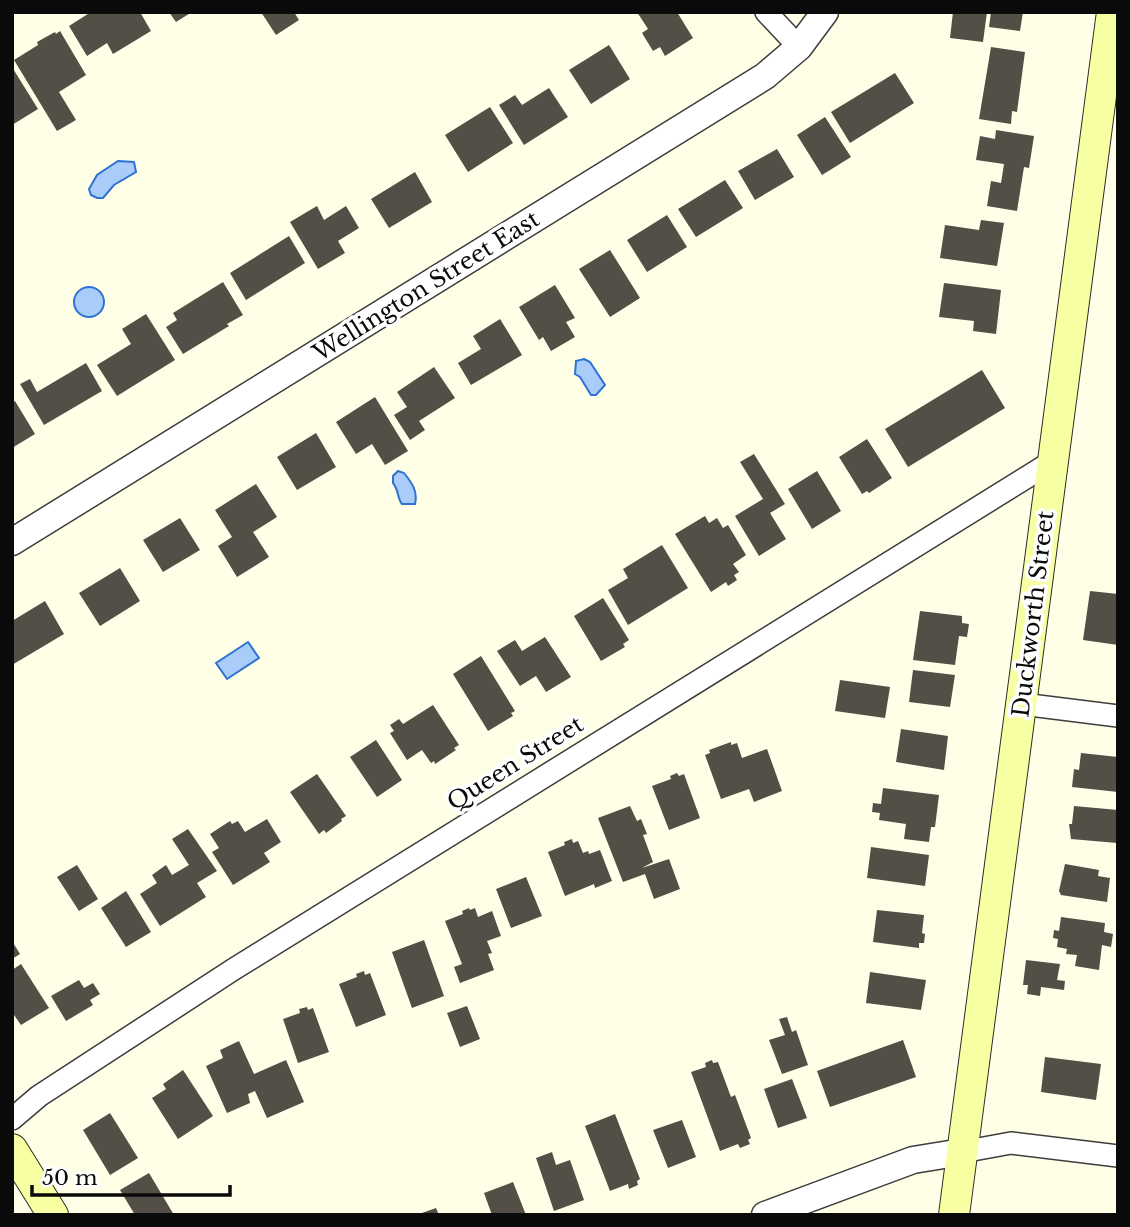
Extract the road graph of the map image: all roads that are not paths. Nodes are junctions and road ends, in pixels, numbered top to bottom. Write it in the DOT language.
graph roads {
  1 [pos="766,12"];
  2 [pos="825,12"];
  3 [pos="1112,12"];
  4 [pos="799,47"];
  5 [pos="1109,103"];
  6 [pos="1053,461"];
  7 [pos="12,542"];
  8 [pos="1022,704"];
  9 [pos="1118,716"];
  10 [pos="12,1119"];
  11 [pos="12,1149"];
  12 [pos="962,1152"];
  13 [pos="1118,1156"];
  14 [pos="53,1215"];
  15 [pos="765,1215"];
  16 [pos="954,1215"];
  1 -- 4 [label="street"];
  2 -- 4 [label="street, Wellington Street East"];
  3 -- 5 [label="main road, Duckworth Street"];
  4 -- 7 [label="street, Wellington Street East"];
  5 -- 6 [label="main road, Duckworth Street"];
  6 -- 8 [label="main road, Duckworth Street"];
  6 -- 10 [label="street, Queen Street"];
  8 -- 9 [label="street"];
  8 -- 12 [label="main road, Duckworth Street"];
  11 -- 14 [label="main road"];
  12 -- 13 [label="street"];
  12 -- 15 [label="street"];
  12 -- 16 [label="main road, Duckworth Street"];
}
